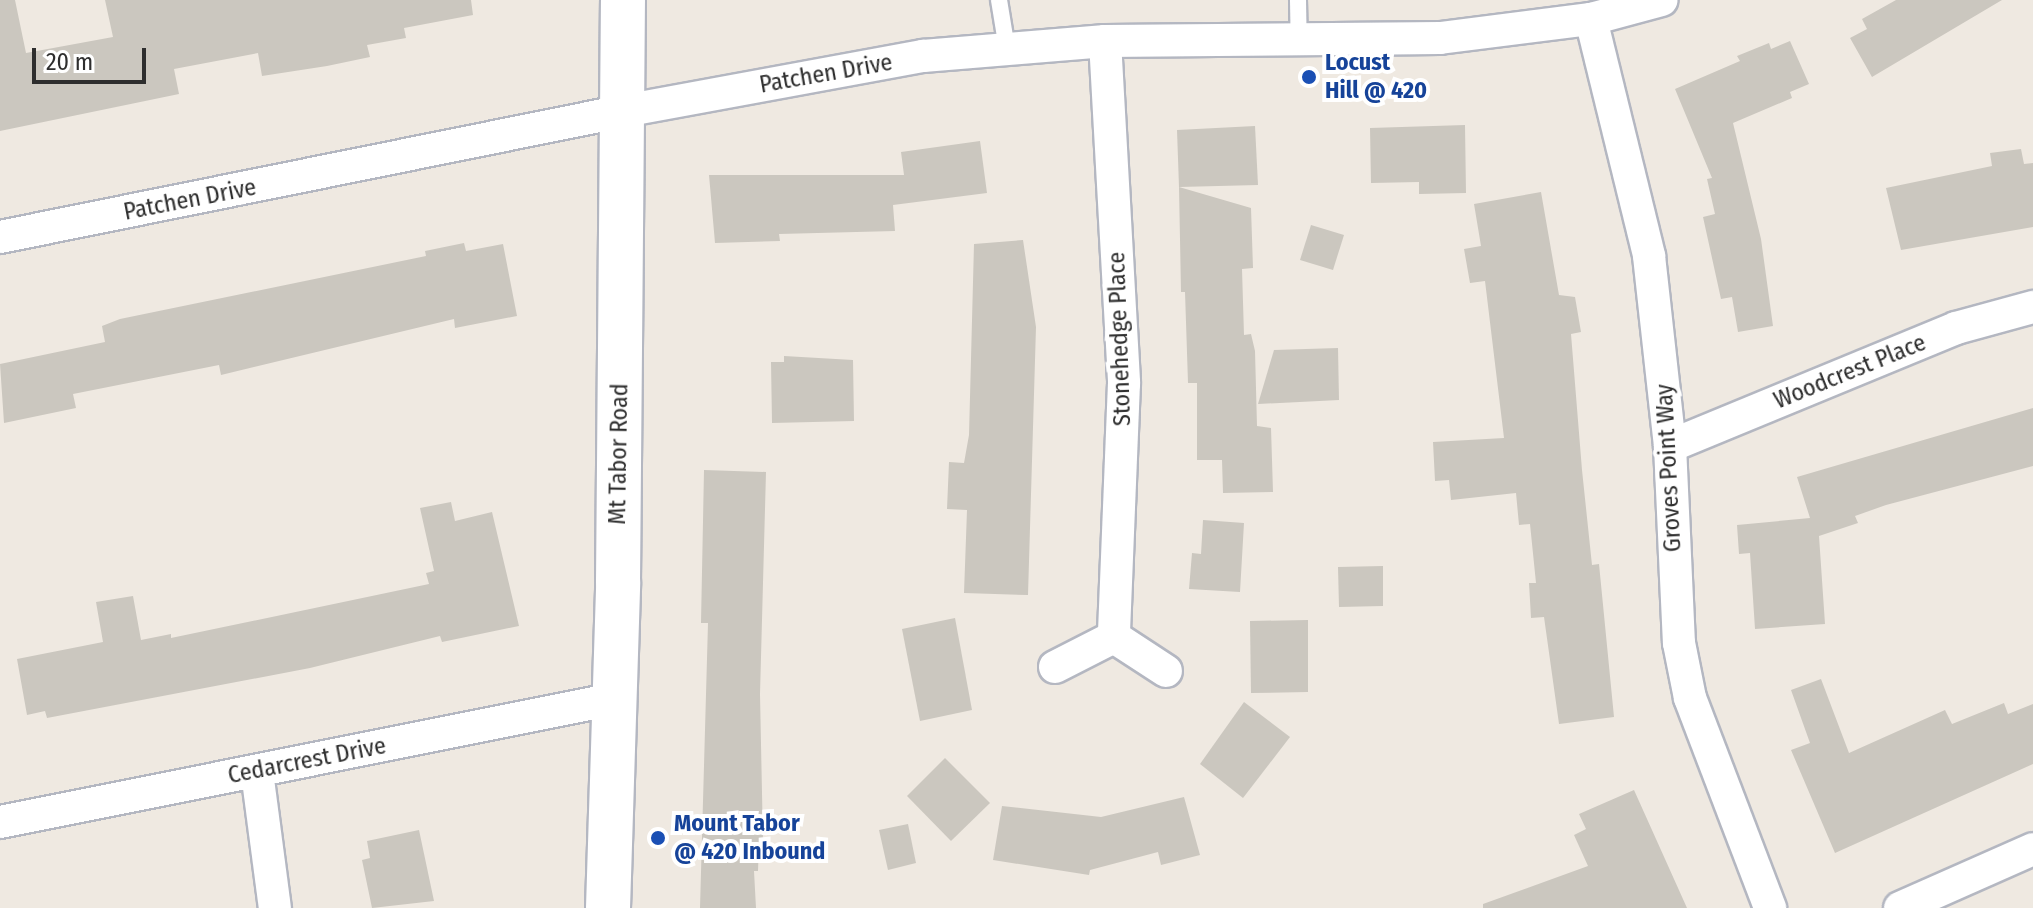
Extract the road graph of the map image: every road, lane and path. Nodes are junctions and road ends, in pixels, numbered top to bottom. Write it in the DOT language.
graph roads {
  1 [pos="623,0"];
  2 [pos="999,0"];
  3 [pos="1298,0"];
  4 [pos="1644,2"];
  5 [pos="1591,19"];
  6 [pos="1299,39"];
  7 [pos="1105,41"];
  8 [pos="1007,49"];
  9 [pos="623,111"];
  10 [pos="0,237"];
  11 [pos="2033,307"];
  12 [pos="1670,446"];
  13 [pos="1114,637"];
  14 [pos="1055,667"];
  15 [pos="1166,671"];
  16 [pos="614,699"];
  17 [pos="257,772"];
  18 [pos="0,822"];
  19 [pos="2033,849"];
  20 [pos="275,908"];
  21 [pos="608,908"];
  22 [pos="1770,908"];
  23 [pos="1900,908"];
  1 -- 9 [label="street, Mt Tabor Road"];
  2 -- 8 [label="lane"];
  3 -- 6 [label="lane"];
  4 -- 5 [label="street, Patchen Drive"];
  5 -- 6 [label="street, Patchen Drive"];
  5 -- 12 [label="street, Groves Point Way"];
  6 -- 7 [label="street, Patchen Drive"];
  7 -- 8 [label="street, Patchen Drive"];
  7 -- 13 [label="street, Stonehedge Place"];
  8 -- 9 [label="street, Patchen Drive"];
  9 -- 10 [label="street, Patchen Drive"];
  9 -- 16 [label="street, Mt Tabor Road"];
  11 -- 12 [label="street, Woodcrest Place"];
  12 -- 22 [label="street, Groves Point Way"];
  13 -- 14 [label="street"];
  13 -- 15 [label="street"];
  16 -- 17 [label="street, Cedarcrest Drive"];
  16 -- 21 [label="street, Mt Tabor Road"];
  17 -- 18 [label="street, Cedarcrest Drive"];
  17 -- 20 [label="street"];
  19 -- 23 [label="street"];
}
